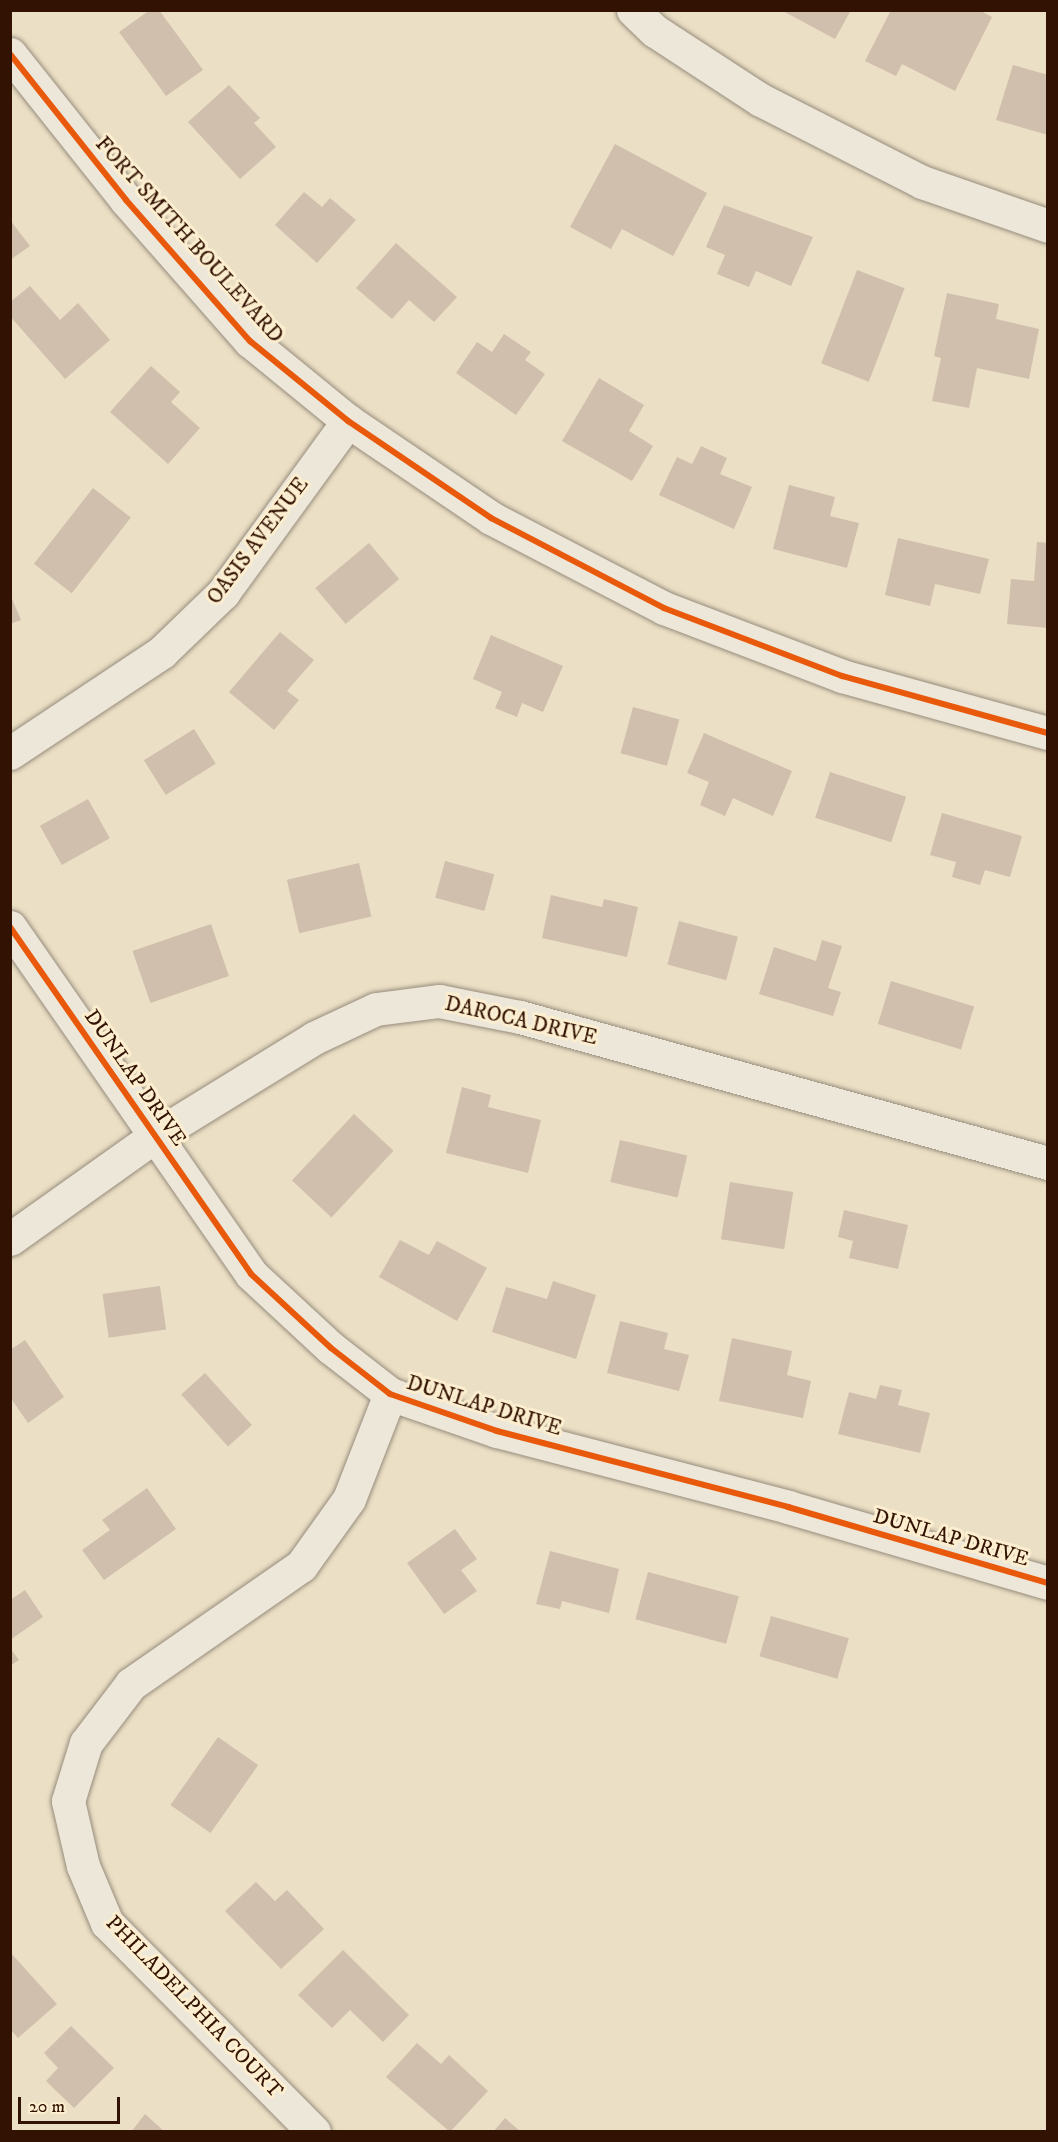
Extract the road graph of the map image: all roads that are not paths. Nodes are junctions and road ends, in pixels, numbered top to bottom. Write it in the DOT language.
graph roads {
  1 [pos="633,10"];
  2 [pos="10,54"];
  3 [pos="1047,226"];
  4 [pos="348,421"];
  5 [pos="1047,733"];
  6 [pos="10,753"];
  7 [pos="10,927"];
  8 [pos="155,1136"];
  9 [pos="1047,1162"];
  10 [pos="10,1239"];
  11 [pos="390,1394"];
  12 [pos="1047,1583"];
  13 [pos="314,2132"];
  1 -- 3 [label="street"];
  2 -- 4 [label="street, FORT SMITH BOULEVARD"];
  4 -- 5 [label="street, FORT SMITH BOULEVARD"];
  4 -- 6 [label="street, OASIS AVENUE"];
  7 -- 8 [label="street, DUNLAP DRIVE"];
  8 -- 9 [label="street, DAROCA DRIVE"];
  8 -- 10 [label="street, DAROCA DRIVE"];
  8 -- 11 [label="street, DUNLAP DRIVE"];
  11 -- 12 [label="street, DUNLAP DRIVE"];
  11 -- 13 [label="street, PHILADELPHIA COURT"];
}
